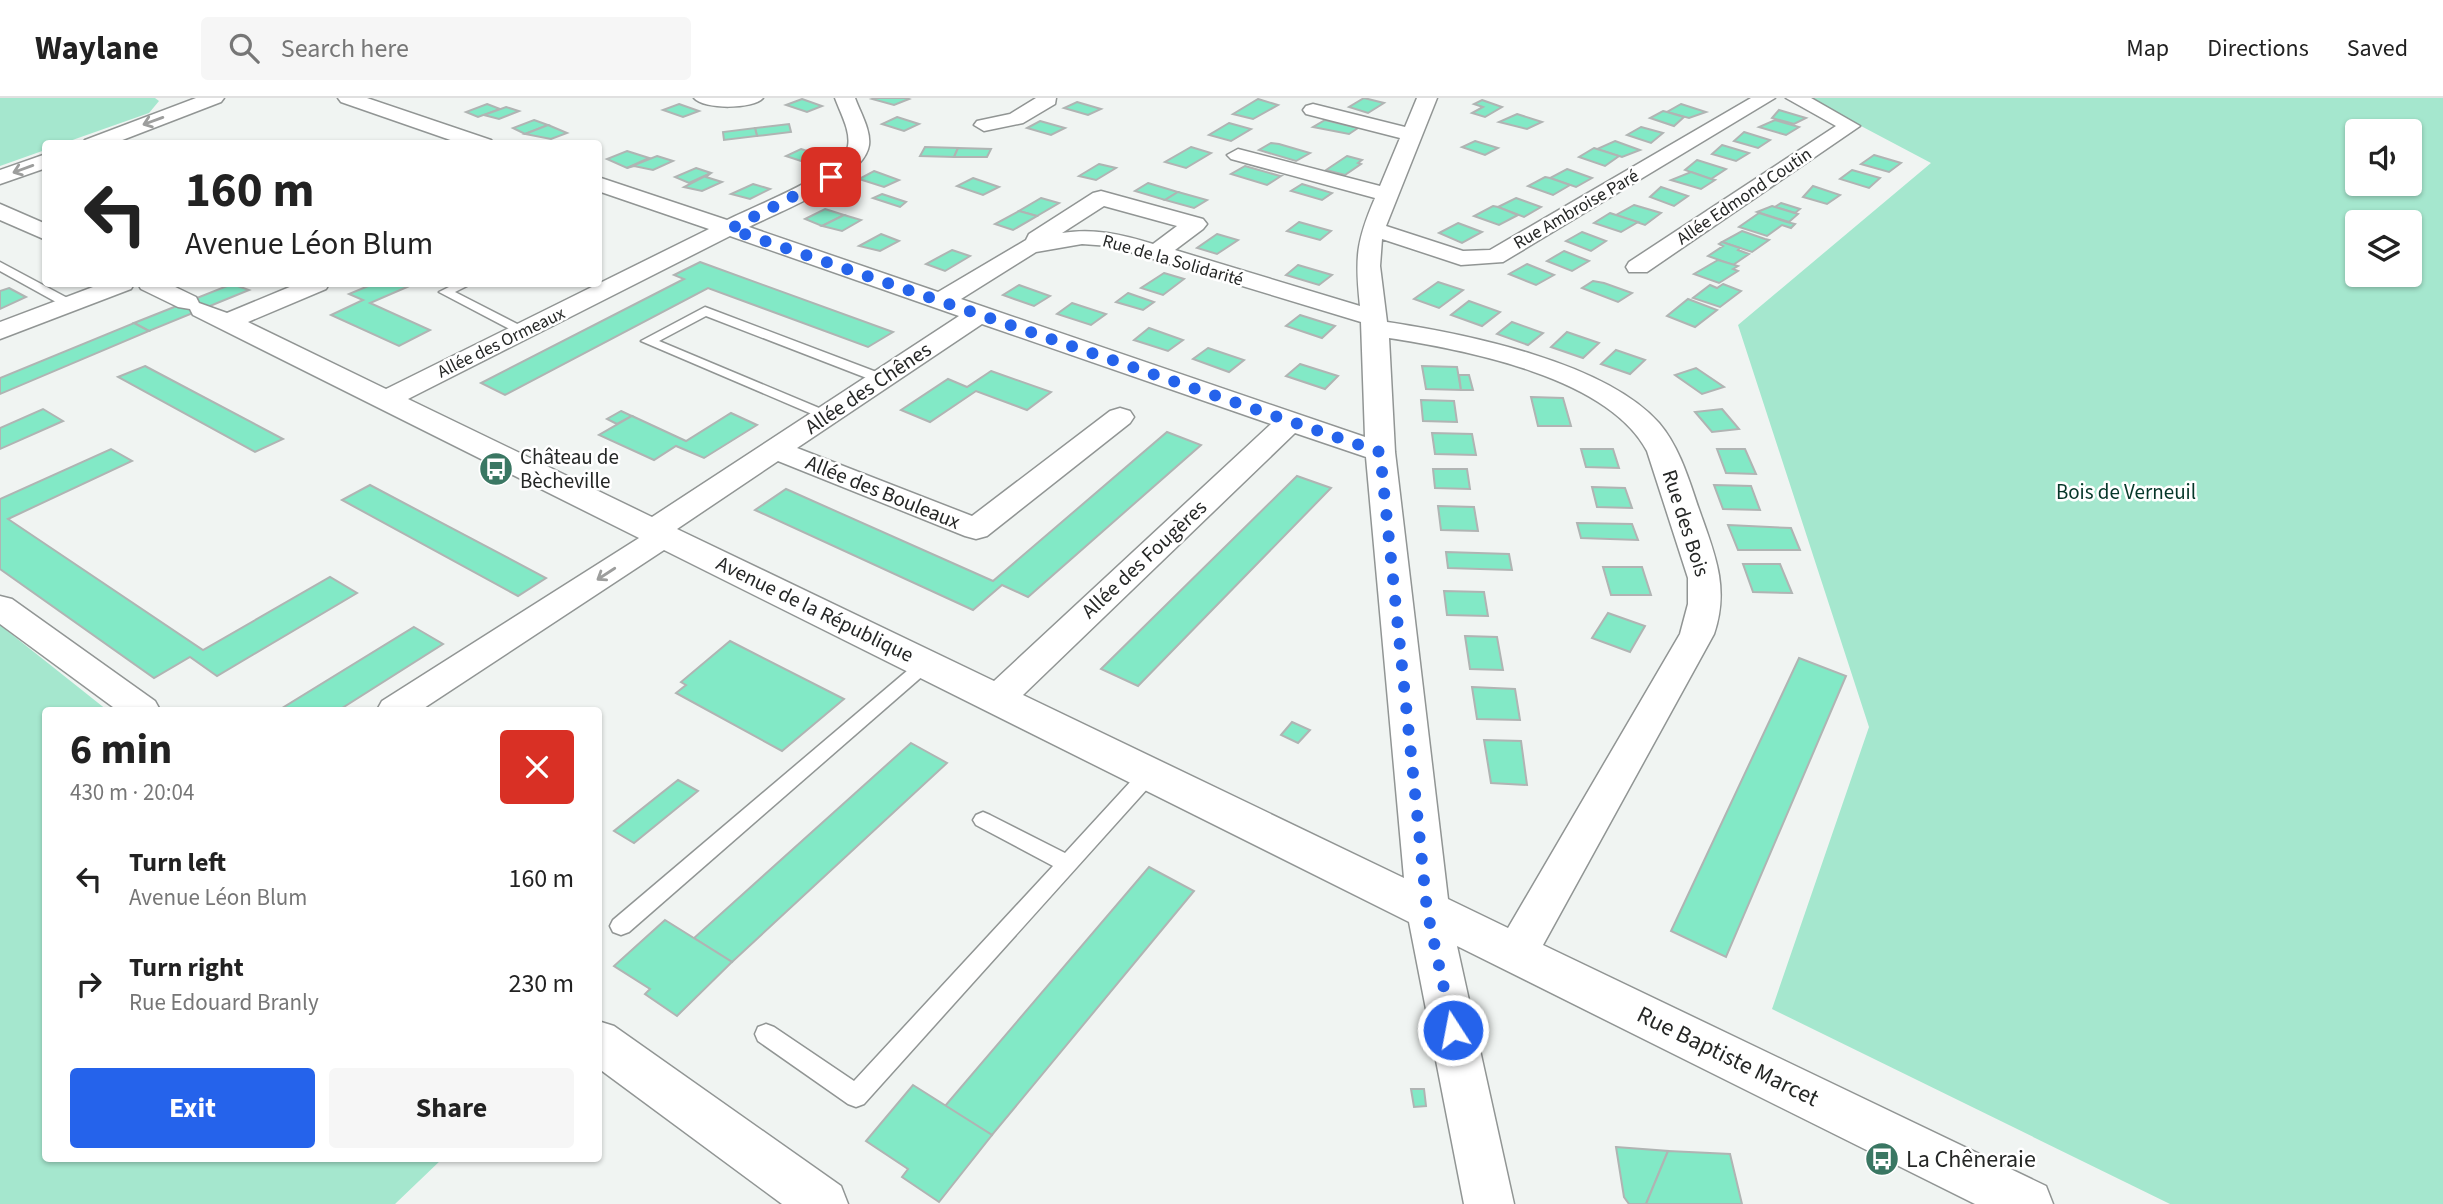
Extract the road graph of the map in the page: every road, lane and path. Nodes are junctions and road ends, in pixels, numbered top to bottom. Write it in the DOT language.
graph roads {
  1 [pos="169,98"];
  2 [pos="215,98"];
  3 [pos="348,98"];
  4 [pos="704,98"];
  5 [pos="753,98"];
  6 [pos="845,98"];
  7 [pos="1046,98"];
  8 [pos="1427,98"];
  9 [pos="1765,98"];
  10 [pos="1796,98"];
  11 [pos="384,103"];
  12 [pos="189,108"];
  13 [pos="1313,110"];
  14 [pos="984,125"];
  15 [pos="1411,135"];
  16 [pos="460,136"];
  17 [pos="103,140"];
  18 [pos="450,140"];
  19 [pos="472,140"];
  20 [pos="1238,155"];
  21 [pos="42,161"];
  22 [pos="0,177"];
  23 [pos="602,184"];
  24 [pos="1387,195"];
  25 [pos="0,211"];
  26 [pos="730,229"];
  27 [pos="1373,229"];
  28 [pos="42,231"];
  29 [pos="1029,246"];
  30 [pos="1157,252"];
  31 [pos="0,266"];
  32 [pos="1638,267"];
  33 [pos="114,287"];
  34 [pos="163,287"];
  35 [pos="305,287"];
  36 [pos="458,287"];
  37 [pos="941,301"];
  38 [pos="69,304"];
  39 [pos="205,311"];
  40 [pos="979,314"];
  41 [pos="1375,323"];
  42 [pos="0,331"];
  43 [pos="524,331"];
  44 [pos="882,379"];
  45 [pos="385,400"];
  46 [pos="825,416"];
  47 [pos="1120,417"];
  48 [pos="1291,421"];
  49 [pos="776,450"];
  50 [pos="1380,452"];
  51 [pos="658,534"];
  52 [pos="0,607"];
  53 [pos="927,663"];
  54 [pos="998,698"];
  55 [pos="138,707"];
  56 [pos="399,707"];
  57 [pos="1150,773"];
  58 [pos="983,820"];
  59 [pos="1066,863"];
  60 [pos="1427,910"];
  61 [pos="621,926"];
  62 [pos="1517,952"];
  63 [pos="766,1034"];
  64 [pos="602,1044"];
  65 [pos="823,1204"];
  66 [pos="1489,1204"];
  67 [pos="2028,1204"];
  1 -- 12 [label="street"];
  2 -- 12 [label="street"];
  3 -- 11 [label="street"];
  4 -- 5 [label="street"];
  6 -- 26 [label="street, Allée des Ormeaux"];
  7 -- 14 [label="street"];
  8 -- 15 [label="street"];
  9 -- 27 [label="street, Rue Ambroise Paré"];
  10 -- 32 [label="street, Allée Edmond Coutin"];
  11 -- 16 [label="street"];
  12 -- 17 [label="street, one-way"];
  13 -- 15 [label="street"];
  15 -- 24 [label="street"];
  16 -- 18 [label="street"];
  16 -- 19 [label="street"];
  20 -- 24 [label="street"];
  21 -- 22 [label="street, one-way"];
  23 -- 26 [label="street"];
  24 -- 27 [label="street"];
  25 -- 28 [label="street"];
  26 -- 37 [label="street"];
  26 -- 43 [label="street, Allée des Ormeaux"];
  27 -- 41 [label="street"];
  29 -- 30 [label="street, Rue de la Solidarité"];
  29 -- 30 [label="street"];
  29 -- 37 [label="street, Rue de la Solidarité"];
  30 -- 41 [label="street, Rue de la Solidarité"];
  31 -- 38 [label="lane"];
  33 -- 38 [label="street"];
  34 -- 39 [label="street, Avenue de la République"];
  35 -- 39 [label="street"];
  36 -- 43 [label="lane"];
  37 -- 40 [label="street"];
  38 -- 42 [label="street"];
  39 -- 45 [label="street, Avenue de la République"];
  40 -- 44 [label="street, Allée des Chênes"];
  40 -- 48 [label="street"];
  41 -- 50 [label="street"];
  41 -- 62 [label="street, Rue des Bois"];
  43 -- 45 [label="street, Allée des Ormeaux"];
  44 -- 46 [label="street, Allée des Chênes"];
  44 -- 46 [label="lane"];
  45 -- 51 [label="street, Avenue de la République"];
  46 -- 49 [label="street, Allée des Chênes"];
  47 -- 49 [label="street, Allée des Bouleaux"];
  48 -- 50 [label="street"];
  48 -- 54 [label="street, Allée des Fougères"];
  49 -- 51 [label="street, Allée des Chênes"];
  50 -- 60 [label="street"];
  51 -- 53 [label="street, Avenue de la République"];
  51 -- 56 [label="street, Allée des Chênes, one-way"];
  52 -- 55 [label="street"];
  53 -- 54 [label="street, Avenue de la République"];
  53 -- 61 [label="lane"];
  54 -- 57 [label="street, Avenue de la République"];
  57 -- 59 [label="lane"];
  57 -- 60 [label="street, Avenue de la République"];
  58 -- 59 [label="lane"];
  59 -- 63 [label="lane"];
  60 -- 62 [label="street, Rue Baptiste Marcet"];
  60 -- 66 [label="street"];
  62 -- 67 [label="street, Rue Baptiste Marcet"];
  64 -- 65 [label="street"];
}
